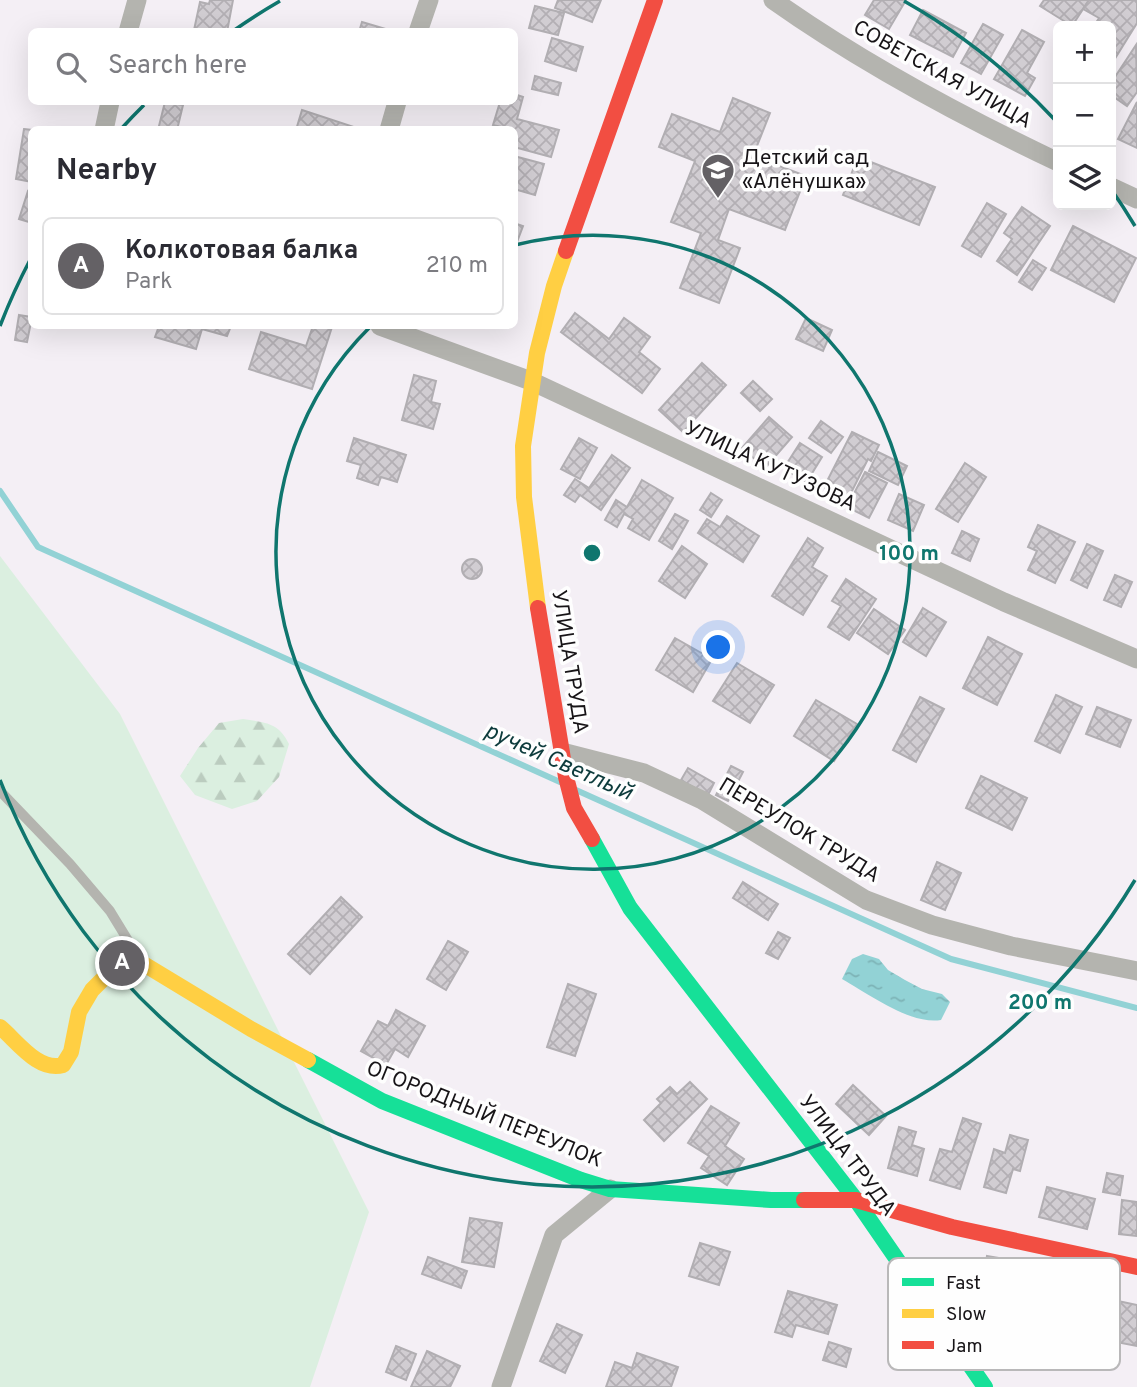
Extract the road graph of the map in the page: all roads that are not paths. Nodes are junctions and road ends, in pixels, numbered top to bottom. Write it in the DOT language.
graph roads {
  1 [pos="137,0"];
  2 [pos="429,0"];
  3 [pos="655,0"];
  4 [pos="773,0"];
  5 [pos="129,28"];
  6 [pos="419,28"];
  7 [pos="109,105"];
  8 [pos="396,105"];
  9 [pos="105,126"];
  10 [pos="390,126"];
  11 [pos="1053,160"];
  12 [pos="1116,189"];
  13 [pos="1137,199"];
  14 [pos="388,329"];
  15 [pos="531,381"];
  16 [pos="1137,659"];
  17 [pos="562,752"];
  18 [pos="0,791"];
  19 [pos="142,962"];
  20 [pos="1137,971"];
  21 [pos="0,1027"];
  22 [pos="610,1189"];
  23 [pos="856,1200"];
  24 [pos="896,1258"];
  25 [pos="1095,1258"];
  26 [pos="973,1370"];
  27 [pos="501,1387"];
  28 [pos="985,1387"];
  1 -- 5 [label="street"];
  2 -- 6 [label="street"];
  3 -- 15 [label="street, УЛИЦА ТРУДА"];
  4 -- 11 [label="street, СОВЕТСКАЯ УЛИЦА"];
  7 -- 9 [label="street"];
  8 -- 10 [label="street"];
  12 -- 13 [label="street"];
  14 -- 15 [label="street, УЛИЦА КУТУЗОВА"];
  15 -- 16 [label="street, УЛИЦА КУТУЗОВА"];
  15 -- 17 [label="street, УЛИЦА ТРУДА"];
  17 -- 20 [label="street, ПЕРЕУЛОК ТРУДА"];
  17 -- 23 [label="street, УЛИЦА ТРУДА"];
  18 -- 19 [label="lane"];
  19 -- 21 [label="street"];
  19 -- 22 [label="street, ОГОРОДНЫЙ ПЕРЕУЛОК"];
  22 -- 23 [label="street, ОГОРОДНЫЙ ПЕРЕУЛОК"];
  22 -- 27 [label="street"];
  23 -- 24 [label="street, УЛИЦА ТРУДА"];
  23 -- 25 [label="street, ОГОРОДНЫЙ ПЕРЕУЛОК"];
  26 -- 28 [label="street, УЛИЦА ТРУДА"];
}
